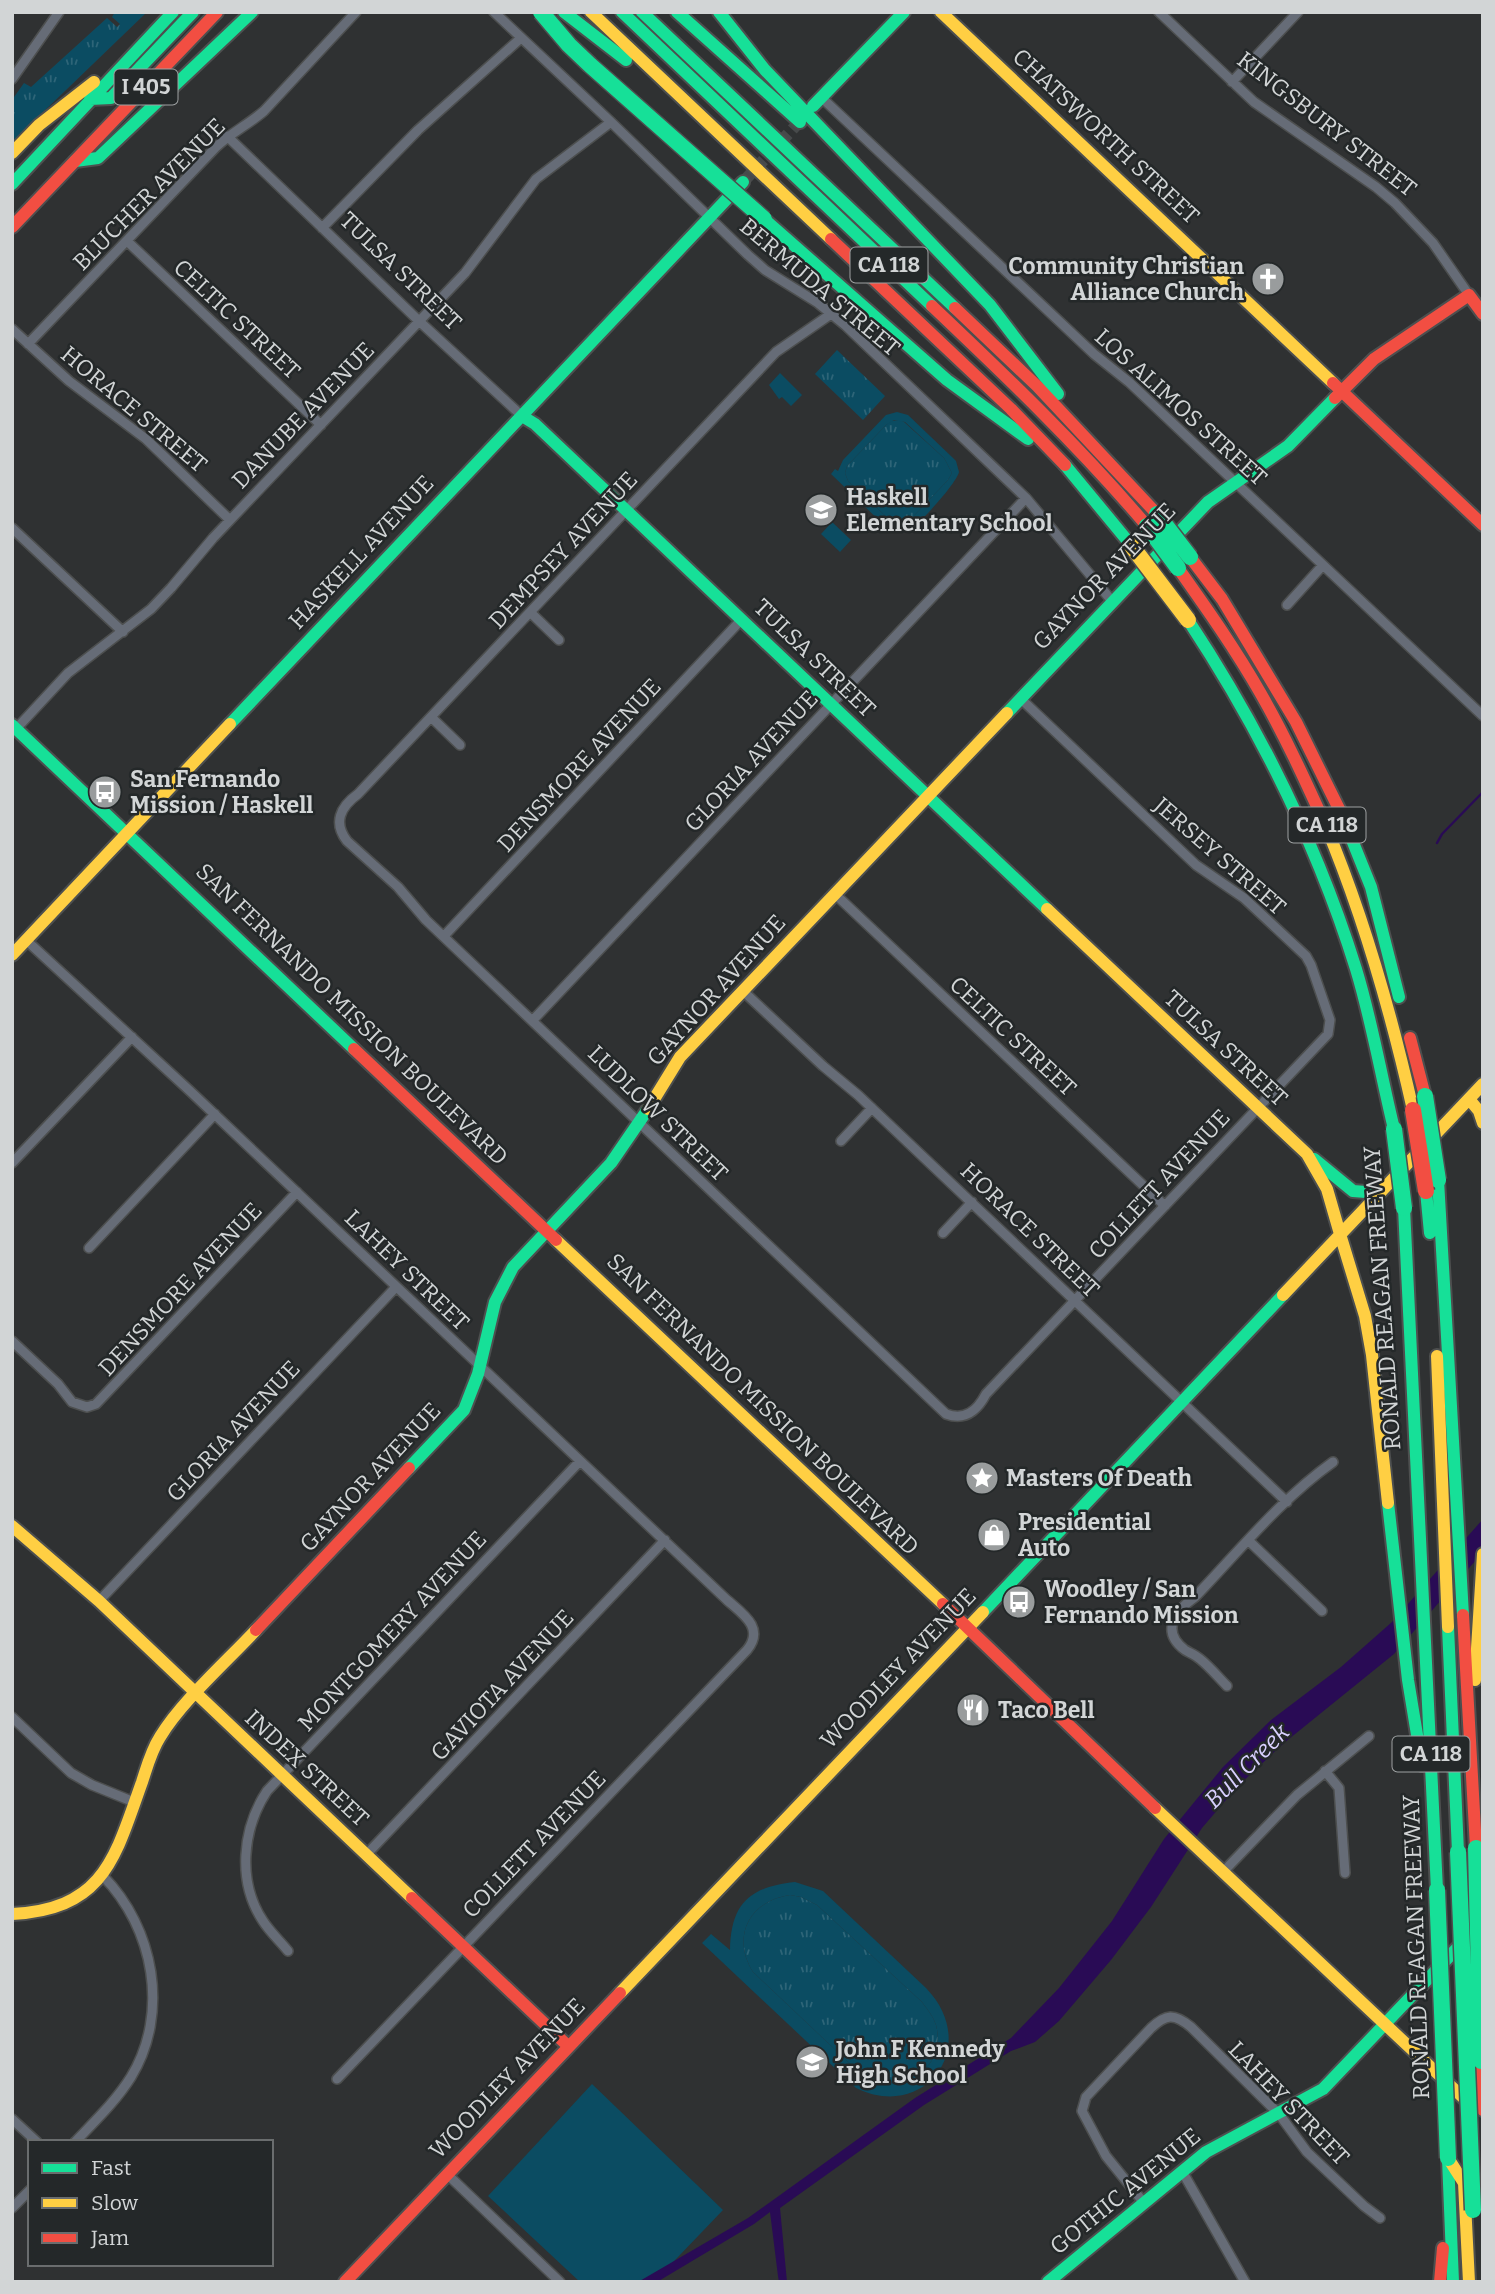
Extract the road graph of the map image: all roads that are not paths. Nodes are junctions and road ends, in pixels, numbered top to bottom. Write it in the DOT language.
graph roads {
  1 [pos="59,12"];
  2 [pos="173,12"];
  3 [pos="193,12"];
  4 [pos="203,12"];
  5 [pos="217,12"];
  6 [pos="252,12"];
  7 [pos="356,12"];
  8 [pos="494,12"];
  9 [pos="541,12"];
  10 [pos="564,12"];
  11 [pos="591,12"];
  12 [pos="622,12"];
  13 [pos="642,12"];
  14 [pos="677,12"];
  15 [pos="719,12"];
  16 [pos="904,12"];
  17 [pos="941,12"];
  18 [pos="1159,12"];
  19 [pos="1298,12"];
  20 [pos="520,38"];
  21 [pos="144,44"];
  22 [pos="12,79"];
  23 [pos="1232,82"];
  24 [pos="90,99"];
  25 [pos="818,102"];
  26 [pos="698,115"];
  27 [pos="611,122"];
  28 [pos="227,136"];
  29 [pos="12,152"];
  30 [pos="75,162"];
  31 [pos="743,182"];
  32 [pos="12,184"];
  33 [pos="897,208"];
  34 [pos="12,214"];
  35 [pos="709,218"];
  36 [pos="12,228"];
  37 [pos="322,228"];
  38 [pos="127,241"];
  39 [pos="1469,295"];
  40 [pos="831,314"];
  41 [pos="1483,314"];
  42 [pos="419,321"];
  43 [pos="12,329"];
  44 [pos="28,344"];
  45 [pos="1341,391"];
  46 [pos="522,416"];
  47 [pos="321,425"];
  48 [pos="1068,468"];
  49 [pos="1123,478"];
  50 [pos="1235,482"];
  51 [pos="1026,498"];
  52 [pos="627,511"];
  53 [pos="230,520"];
  54 [pos="1152,520"];
  55 [pos="1483,525"];
  56 [pos="12,528"];
  57 [pos="1184,563"];
  58 [pos="1323,565"];
  59 [pos="1112,601"];
  60 [pos="1287,605"];
  61 [pos="531,613"];
  62 [pos="742,619"];
  63 [pos="122,632"];
  64 [pos="559,640"];
  65 [pos="1020,698"];
  66 [pos="831,704"];
  67 [pos="1483,716"];
  68 [pos="431,717"];
  69 [pos="14,727"];
  70 [pos="460,745"];
  71 [pos="927,796"];
  72 [pos="339,825"];
  73 [pos="128,833"];
  74 [pos="835,894"];
  75 [pos="444,936"];
  76 [pos="26,940"];
  77 [pos="12,955"];
  78 [pos="743,991"];
  79 [pos="533,1020"];
  80 [pos="1328,1034"];
  81 [pos="132,1037"];
  82 [pos="1483,1084"];
  83 [pos="1469,1099"];
  84 [pos="872,1108"];
  85 [pos="1257,1108"];
  86 [pos="215,1114"];
  87 [pos="640,1122"];
  88 [pos="1483,1123"];
  89 [pos="841,1141"];
  90 [pos="1307,1154"];
  91 [pos="12,1163"];
  92 [pos="297,1192"];
  93 [pos="1378,1193"];
  94 [pos="972,1202"];
  95 [pos="1165,1206"];
  96 [pos="547,1230"];
  97 [pos="943,1233"];
  98 [pos="1340,1234"];
  99 [pos="89,1248"];
  100 [pos="396,1287"];
  101 [pos="1075,1300"];
  102 [pos="12,1341"];
  103 [pos="481,1367"];
  104 [pos="1181,1402"];
  105 [pos="960,1418"];
  106 [pos="580,1461"];
  107 [pos="1333,1461"];
  108 [pos="1287,1502"];
  109 [pos="12,1526"];
  110 [pos="665,1540"];
  111 [pos="1249,1541"];
  112 [pos="1483,1554"];
  113 [pos="99,1601"];
  114 [pos="1322,1611"];
  115 [pos="968,1627"];
  116 [pos="754,1633"];
  117 [pos="1227,1686"];
  118 [pos="196,1695"];
  119 [pos="12,1717"];
  120 [pos="1369,1736"];
  121 [pos="1469,1742"];
  122 [pos="1325,1771"];
  123 [pos="282,1776"];
  124 [pos="134,1802"];
  125 [pos="1434,1843"];
  126 [pos="366,1855"];
  127 [pos="1223,1872"];
  128 [pos="1345,1872"];
  129 [pos="103,1876"];
  130 [pos="12,1914"];
  131 [pos="1482,1922"];
  132 [pos="463,1947"];
  133 [pos="288,1951"];
  134 [pos="1385,2025"];
  135 [pos="568,2046"];
  136 [pos="1482,2067"];
  137 [pos="337,2079"];
  138 [pos="1483,2110"];
  139 [pos="1279,2114"];
  140 [pos="1483,2116"];
  141 [pos="12,2119"];
  142 [pos="35,2140"];
  143 [pos="77,2140"];
  144 [pos="1452,2170"];
  145 [pos="1182,2171"];
  146 [pos="447,2174"];
  147 [pos="28,2192"];
  148 [pos="1144,2203"];
  149 [pos="12,2208"];
  150 [pos="1380,2218"];
  151 [pos="345,2282"];
  152 [pos="560,2282"];
  153 [pos="1048,2282"];
  154 [pos="1245,2282"];
  155 [pos="1440,2282"];
  156 [pos="1454,2282"];
  157 [pos="1469,2282"];
  158 [pos="1477,2282"];
  1 -- 22 [label="street"];
  2 -- 21 [label="main road, I 405"];
  3 -- 24 [label="main road"];
  4 -- 34 [label="main road"];
  5 -- 30 [label="main road, I 405"];
  6 -- 30 [label="main road"];
  7 -- 28 [label="street, BLUCHER AVENUE"];
  8 -- 20 [label="street, BERMUDA STREET"];
  9 -- 48 [label="main road, bridge"];
  10 -- 26 [label="main road"];
  11 -- 26 [label="main road, RONALD REAGAN FREEWAY / CA 118"];
  12 -- 54 [label="main road, CA 118"];
  13 -- 49 [label="main road, CA 118"];
  14 -- 33 [label="main road"];
  15 -- 33 [label="main road"];
  16 -- 25 [label="main road"];
  17 -- 45 [label="main road, CHATSWORTH STREET"];
  18 -- 23 [label="street, KINGSBURY STREET"];
  19 -- 23 [label="street"];
  20 -- 27 [label="street, BERMUDA STREET"];
  20 -- 37 [label="street"];
  21 -- 24 [label="main road, I 405"];
  21 -- 29 [label="main road"];
  23 -- 39 [label="street, KINGSBURY STREET"];
  24 -- 32 [label="main road, I 405"];
  25 -- 50 [label="street, LOS ALIMOS STREET"];
  26 -- 48 [label="main road, RONALD REAGAN FREEWAY / CA 118"];
  27 -- 35 [label="street, BERMUDA STREET"];
  27 -- 42 [label="street, DANUBE AVENUE"];
  28 -- 37 [label="street, TULSA STREET"];
  28 -- 38 [label="street, BLUCHER AVENUE"];
  30 -- 36 [label="main road, I 405"];
  31 -- 35 [label="main road, HASKELL AVENUE"];
  33 -- 49 [label="main road"];
  35 -- 40 [label="street, BERMUDA STREET"];
  35 -- 46 [label="main road, HASKELL AVENUE"];
  37 -- 42 [label="street, TULSA STREET"];
  38 -- 44 [label="street, BLUCHER AVENUE"];
  38 -- 47 [label="street, CELTIC STREET"];
  39 -- 41 [label="main road, KINGSBURY STREET"];
  39 -- 45 [label="main road, GAYNOR AVENUE"];
  40 -- 51 [label="street, BERMUDA STREET"];
  40 -- 52 [label="street, DEMPSEY AVENUE"];
  42 -- 46 [label="street, TULSA STREET"];
  42 -- 47 [label="street, DANUBE AVENUE"];
  43 -- 44 [label="street, HORACE STREET"];
  44 -- 53 [label="street, HORACE STREET"];
  45 -- 50 [label="main road, GAYNOR AVENUE"];
  45 -- 55 [label="main road, CHATSWORTH STREET"];
  46 -- 52 [label="main road, TULSA STREET"];
  46 -- 73 [label="main road, HASKELL AVENUE"];
  47 -- 53 [label="street, DANUBE AVENUE"];
  48 -- 125 [label="main road, RONALD REAGAN FREEWAY / CA 118, bridge"];
  49 -- 54 [label="main road, CA 118"];
  50 -- 58 [label="street, LOS ALIMOS STREET"];
  50 -- 59 [label="main road, GAYNOR AVENUE"];
  51 -- 59 [label="street, BERMUDA STREET"];
  51 -- 66 [label="street, GLORIA AVENUE"];
  52 -- 61 [label="street, DEMPSEY AVENUE"];
  52 -- 62 [label="main road, TULSA STREET"];
  53 -- 63 [label="street, DANUBE AVENUE"];
  54 -- 57 [label="main road, CA 118, bridge"];
  56 -- 63 [label="street"];
  57 -- 121 [label="main road, CA 118, bridge"];
  57 -- 158 [label="main road, CA 118, bridge"];
  58 -- 60 [label="street"];
  58 -- 67 [label="street, LOS ALIMOS STREET"];
  59 -- 65 [label="main road, GAYNOR AVENUE"];
  61 -- 64 [label="street"];
  61 -- 68 [label="street, DEMPSEY AVENUE"];
  62 -- 66 [label="main road, TULSA STREET"];
  62 -- 75 [label="street, DENSMORE AVENUE"];
  63 -- 69 [label="street, DANUBE AVENUE"];
  65 -- 71 [label="main road, GAYNOR AVENUE"];
  65 -- 80 [label="street, JERSEY STREET"];
  66 -- 71 [label="main road, TULSA STREET"];
  66 -- 79 [label="street, GLORIA AVENUE"];
  68 -- 70 [label="street"];
  68 -- 72 [label="street, DEMPSEY AVENUE"];
  69 -- 73 [label="main road, SAN FERNANDO MISSION BOULEVARD"];
  71 -- 74 [label="main road, GAYNOR AVENUE"];
  71 -- 85 [label="main road, TULSA STREET"];
  72 -- 75 [label="street, LUDLOW STREET"];
  73 -- 76 [label="main road, HASKELL AVENUE"];
  73 -- 96 [label="main road, SAN FERNANDO MISSION BOULEVARD"];
  74 -- 78 [label="main road, GAYNOR AVENUE"];
  74 -- 95 [label="street, CELTIC STREET"];
  75 -- 79 [label="street, LUDLOW STREET"];
  76 -- 77 [label="main road, HASKELL AVENUE"];
  76 -- 81 [label="street, LAHEY STREET"];
  78 -- 84 [label="street, HORACE STREET"];
  78 -- 87 [label="main road, GAYNOR AVENUE"];
  79 -- 87 [label="street, LUDLOW STREET"];
  80 -- 85 [label="street, COLLETT AVENUE"];
  81 -- 86 [label="street, LAHEY STREET"];
  81 -- 91 [label="street"];
  82 -- 83 [label="main road, WOODLEY AVENUE"];
  83 -- 88 [label="main road"];
  83 -- 93 [label="main road, WOODLEY AVENUE"];
  84 -- 89 [label="street"];
  84 -- 94 [label="street, HORACE STREET"];
  85 -- 90 [label="main road, TULSA STREET"];
  85 -- 95 [label="street, COLLETT AVENUE"];
  86 -- 92 [label="street, LAHEY STREET"];
  86 -- 99 [label="street"];
  87 -- 96 [label="main road, GAYNOR AVENUE"];
  87 -- 105 [label="street, LUDLOW STREET"];
  90 -- 93 [label="main road"];
  90 -- 98 [label="main road, TULSA STREET"];
  92 -- 100 [label="street, LAHEY STREET"];
  92 -- 102 [label="street, DENSMORE AVENUE"];
  93 -- 98 [label="main road, WOODLEY AVENUE"];
  94 -- 97 [label="street"];
  94 -- 101 [label="street, HORACE STREET"];
  95 -- 101 [label="street, COLLETT AVENUE"];
  96 -- 103 [label="main road, GAYNOR AVENUE"];
  96 -- 115 [label="main road, SAN FERNANDO MISSION BOULEVARD"];
  98 -- 104 [label="main road, WOODLEY AVENUE"];
  98 -- 125 [label="main road, TULSA STREET"];
  100 -- 103 [label="street, LAHEY STREET"];
  100 -- 113 [label="street, GLORIA AVENUE"];
  101 -- 104 [label="street, HORACE STREET"];
  101 -- 105 [label="street, COLLETT AVENUE"];
  103 -- 106 [label="street, LAHEY STREET"];
  103 -- 118 [label="main road, GAYNOR AVENUE"];
  104 -- 108 [label="street, HORACE STREET"];
  104 -- 115 [label="main road, WOODLEY AVENUE"];
  106 -- 110 [label="street, LAHEY STREET"];
  106 -- 123 [label="street, MONTGOMERY AVENUE"];
  107 -- 108 [label="street"];
  108 -- 111 [label="street"];
  109 -- 113 [label="main road, INDEX STREET"];
  110 -- 116 [label="street, LAHEY STREET"];
  110 -- 126 [label="street, GAVIOTA AVENUE"];
  111 -- 114 [label="street"];
  111 -- 117 [label="street"];
  112 -- 121 [label="main road"];
  113 -- 118 [label="main road, INDEX STREET"];
  115 -- 127 [label="main road, SAN FERNANDO MISSION BOULEVARD"];
  115 -- 135 [label="main road, WOODLEY AVENUE"];
  116 -- 132 [label="street, COLLETT AVENUE"];
  118 -- 123 [label="main road, INDEX STREET"];
  118 -- 124 [label="main road, GAYNOR AVENUE"];
  119 -- 124 [label="street"];
  120 -- 122 [label="street"];
  121 -- 136 [label="main road, CA 118, bridge"];
  122 -- 127 [label="street"];
  122 -- 128 [label="street"];
  123 -- 126 [label="main road, INDEX STREET"];
  123 -- 133 [label="street, MONTGOMERY AVENUE"];
  124 -- 129 [label="main road, GAYNOR AVENUE"];
  125 -- 144 [label="main road, RONALD REAGAN FREEWAY / CA 118, bridge"];
  126 -- 132 [label="main road, INDEX STREET"];
  127 -- 134 [label="main road, SAN FERNANDO MISSION BOULEVARD"];
  129 -- 130 [label="main road, GAYNOR AVENUE"];
  129 -- 143 [label="street"];
  131 -- 134 [label="main road, GOTHIC AVENUE"];
  132 -- 135 [label="main road, INDEX STREET"];
  132 -- 137 [label="street, COLLETT AVENUE"];
  134 -- 139 [label="main road, GOTHIC AVENUE"];
  134 -- 140 [label="main road, SAN FERNANDO MISSION BOULEVARD"];
  135 -- 146 [label="main road, WOODLEY AVENUE"];
  136 -- 138 [label="main road, CA 118"];
  139 -- 145 [label="main road, GOTHIC AVENUE"];
  139 -- 148 [label="street, LAHEY STREET"];
  139 -- 150 [label="street, LAHEY STREET"];
  141 -- 142 [label="street"];
  144 -- 155 [label="main road"];
  144 -- 156 [label="main road, RONALD REAGAN FREEWAY / CA 118"];
  144 -- 157 [label="main road, CA 118"];
  145 -- 148 [label="main road, GOTHIC AVENUE"];
  145 -- 154 [label="street"];
  146 -- 151 [label="main road, WOODLEY AVENUE"];
  146 -- 152 [label="street"];
  147 -- 149 [label="street"];
  148 -- 153 [label="main road, GOTHIC AVENUE"];
}
